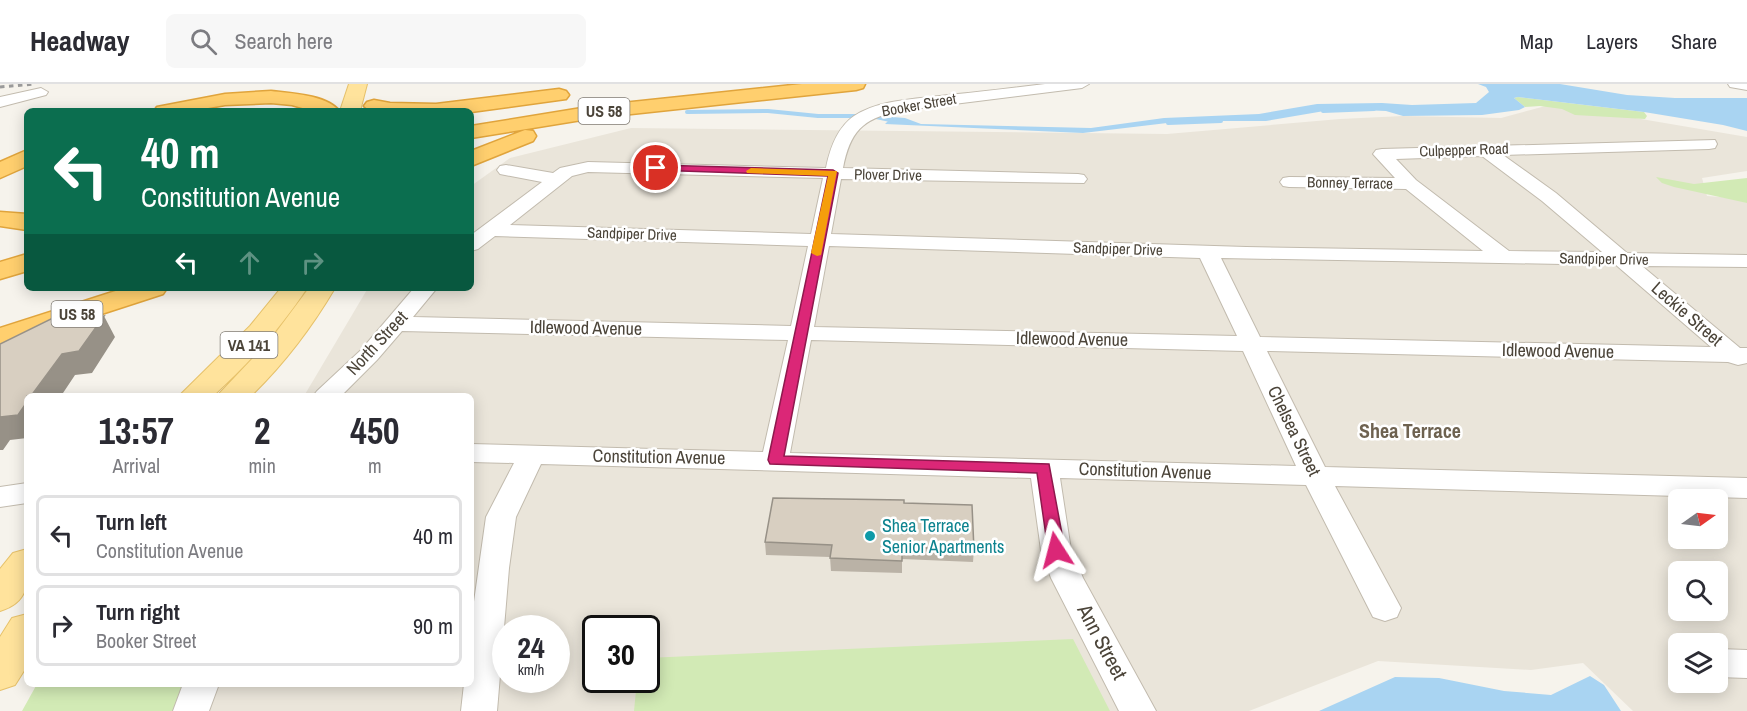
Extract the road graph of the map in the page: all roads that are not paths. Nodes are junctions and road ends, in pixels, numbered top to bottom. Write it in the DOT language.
graph roads {
  1 [pos="789,84"];
  2 [pos="856,84"];
  3 [pos="1082,84"];
  4 [pos="1735,84"];
  5 [pos="663,86"];
  6 [pos="1747,86"];
  7 [pos="743,90"];
  8 [pos="41,92"];
  9 [pos="577,93"];
  10 [pos="0,102"];
  11 [pos="180,108"];
  12 [pos="322,108"];
  13 [pos="433,108"];
  14 [pos="474,125"];
  15 [pos="474,131"];
  16 [pos="1709,144"];
  17 [pos="1485,150"];
  18 [pos="474,158"];
  19 [pos="24,159"];
  20 [pos="506,170"];
  21 [pos="0,171"];
  22 [pos="833,173"];
  23 [pos="556,179"];
  24 [pos="1078,179"];
  25 [pos="1289,182"];
  26 [pos="1410,184"];
  27 [pos="0,219"];
  28 [pos="24,222"];
  29 [pos="489,230"];
  30 [pos="819,240"];
  31 [pos="474,242"];
  32 [pos="24,249"];
  33 [pos="1208,252"];
  34 [pos="0,256"];
  35 [pos="1504,257"];
  36 [pos="1623,259"];
  37 [pos="24,261"];
  38 [pos="1747,261"];
  39 [pos="0,269"];
  40 [pos="144,291"];
  41 [pos="292,291"];
  42 [pos="320,291"];
  43 [pos="424,291"];
  44 [pos="397,324"];
  45 [pos="801,333"];
  46 [pos="0,338"];
  47 [pos="1251,344"];
  48 [pos="1743,359"];
  49 [pos="198,393"];
  50 [pos="236,393"];
  51 [pos="329,393"];
  52 [pos="474,453"];
  53 [pos="532,454"];
  54 [pos="776,460"];
  55 [pos="1044,468"];
  56 [pos="1316,476"];
  57 [pos="1747,488"];
  58 [pos="24,493"];
  59 [pos="0,497"];
  60 [pos="24,567"];
  61 [pos="0,596"];
  62 [pos="1385,608"];
  63 [pos="24,635"];
  64 [pos="1728,663"];
  65 [pos="1747,664"];
  66 [pos="0,672"];
  67 [pos="200,687"];
  68 [pos="192,711"];
  69 [pos="479,711"];
  70 [pos="1138,711"];
  1 -- 14 [label="highway"];
  2 -- 7 [label="highway, US 58"];
  3 -- 22 [label="street, Booker Street"];
  4 -- 6 [label="street"];
  5 -- 7 [label="highway, US 58"];
  7 -- 15 [label="highway, US 58"];
  7 -- 18 [label="highway"];
  8 -- 10 [label="street"];
  9 -- 13 [label="highway, US 58"];
  11 -- 12 [label="highway"];
  16 -- 17 [label="street, Culpepper Road"];
  17 -- 26 [label="street, Culpepper Road"];
  17 -- 36 [label="street, Leckie Street"];
  19 -- 21 [label="highway"];
  20 -- 23 [label="street"];
  22 -- 23 [label="street, Plover Drive"];
  22 -- 24 [label="street, Plover Drive"];
  22 -- 30 [label="street, Booker Street"];
  23 -- 29 [label="street"];
  25 -- 26 [label="street, Bonney Terrace"];
  26 -- 35 [label="street, Culpepper Road"];
  27 -- 28 [label="highway"];
  29 -- 30 [label="street, Sandpiper Drive"];
  29 -- 31 [label="street"];
  30 -- 33 [label="street, Sandpiper Drive"];
  30 -- 45 [label="street, Booker Street"];
  32 -- 34 [label="highway"];
  33 -- 35 [label="street, Sandpiper Drive"];
  33 -- 47 [label="street, Chelsea Street"];
  35 -- 36 [label="street, Sandpiper Drive"];
  36 -- 38 [label="street, Sandpiper Drive"];
  36 -- 48 [label="street, Leckie Street"];
  37 -- 39 [label="highway"];
  40 -- 46 [label="highway, US 58"];
  41 -- 49 [label="main road, VA 141"];
  42 -- 50 [label="main road, VA 141"];
  43 -- 44 [label="street, North Street"];
  44 -- 45 [label="street, Idlewood Avenue"];
  44 -- 51 [label="street, North Street"];
  45 -- 47 [label="street, Idlewood Avenue"];
  45 -- 54 [label="street, Booker Street"];
  47 -- 48 [label="street, Idlewood Avenue"];
  47 -- 56 [label="street, Chelsea Street"];
  52 -- 53 [label="street, Constitution Avenue"];
  53 -- 54 [label="street, Constitution Avenue"];
  53 -- 69 [label="street"];
  54 -- 55 [label="street, Constitution Avenue"];
  55 -- 56 [label="street, Constitution Avenue"];
  55 -- 70 [label="street, Ann Street"];
  56 -- 57 [label="street, Constitution Avenue"];
  56 -- 62 [label="street, Chelsea Street"];
  58 -- 59 [label="street"];
  60 -- 61 [label="main road"];
  63 -- 66 [label="main road"];
  64 -- 65 [label="street"];
  67 -- 68 [label="street"];
}
